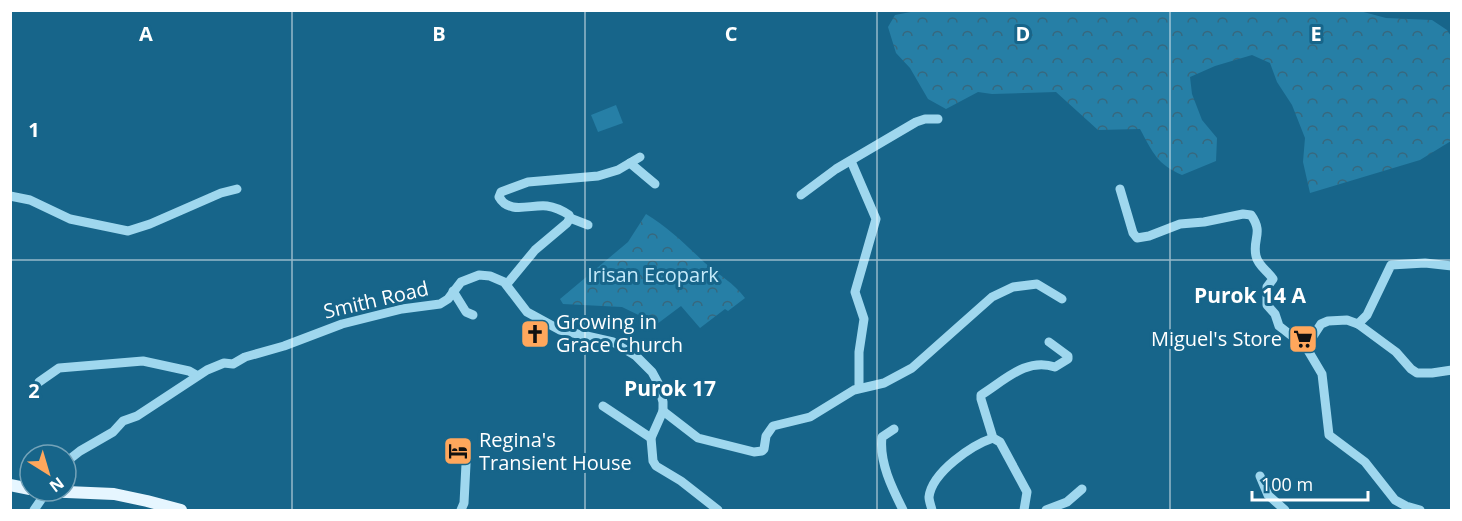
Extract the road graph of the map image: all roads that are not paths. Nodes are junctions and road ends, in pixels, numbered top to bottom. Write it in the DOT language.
graph roads {
  1 [pos="938,119"];
  2 [pos="640,157"];
  3 [pos="851,161"];
  4 [pos="630,163"];
  5 [pos="655,184"];
  6 [pos="237,189"];
  7 [pos="1120,189"];
  8 [pos="801,195"];
  9 [pos="10,196"];
  10 [pos="570,218"];
  11 [pos="588,225"];
  12 [pos="1452,266"];
  13 [pos="507,284"];
  14 [pos="453,291"];
  15 [pos="1062,299"];
  16 [pos="473,315"];
  17 [pos="1358,324"];
  18 [pos="1049,342"];
  19 [pos="1306,347"];
  20 [pos="1452,370"];
  21 [pos="196,375"];
  22 [pos="39,382"];
  23 [pos="859,388"];
  24 [pos="603,406"];
  25 [pos="663,411"];
  26 [pos="894,429"];
  27 [pos="651,438"];
  28 [pos="993,438"];
  29 [pos="456,443"];
  30 [pos="78,453"];
  31 [pos="1260,476"];
  32 [pos="1082,489"];
  33 [pos="78,492"];
  34 [pos="181,510"];
  35 [pos="461,510"];
  36 [pos="718,510"];
  37 [pos="903,510"];
  38 [pos="932,510"];
  39 [pos="1024,510"];
  40 [pos="1046,510"];
  41 [pos="1285,510"];
  42 [pos="1420,510"];
  1 -- 3 [label="street"];
  2 -- 4 [label="street"];
  3 -- 8 [label="street"];
  3 -- 23 [label="street"];
  4 -- 5 [label="street"];
  4 -- 10 [label="street"];
  6 -- 9 [label="street"];
  7 -- 19 [label="street"];
  10 -- 11 [label="street"];
  10 -- 13 [label="street"];
  12 -- 17 [label="street"];
  13 -- 14 [label="street, Smith Road"];
  13 -- 25 [label="street"];
  14 -- 16 [label="street"];
  14 -- 21 [label="street, Smith Road"];
  15 -- 23 [label="street"];
  17 -- 19 [label="street"];
  17 -- 20 [label="street"];
  18 -- 28 [label="street"];
  19 -- 42 [label="street"];
  21 -- 22 [label="street"];
  21 -- 30 [label="street, Smith Road"];
  23 -- 25 [label="street"];
  24 -- 27 [label="street"];
  25 -- 27 [label="street"];
  26 -- 37 [label="street"];
  27 -- 36 [label="street"];
  28 -- 38 [label="street"];
  28 -- 39 [label="street"];
  29 -- 35 [label="street"];
  31 -- 41 [label="street"];
  32 -- 40 [label="street"];
  33 -- 34 [label="main road"];
}
